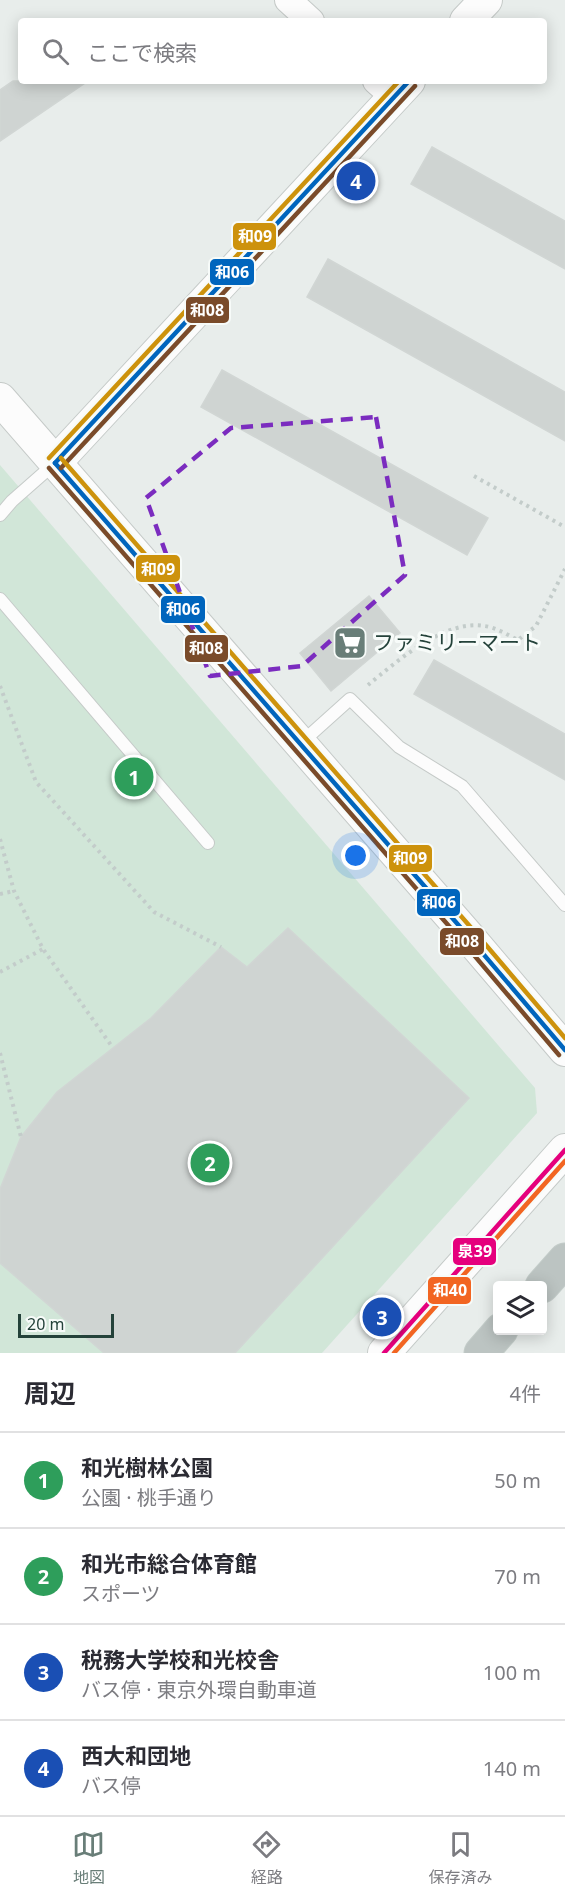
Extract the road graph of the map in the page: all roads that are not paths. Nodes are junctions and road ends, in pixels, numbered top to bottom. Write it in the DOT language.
graph roads {
  1 [pos="288,0"];
  2 [pos="486,0"];
  3 [pos="308,18"];
  4 [pos="469,18"];
  5 [pos="393,86"];
  6 [pos="0,399"];
  7 [pos="55,463"];
  8 [pos="0,515"];
  9 [pos="0,599"];
  10 [pos="300,744"];
  11 [pos="208,843"];
  12 [pos="565,905"];
  13 [pos="565,1050"];
  14 [pos="565,1150"];
  15 [pos="565,1260"];
  16 [pos="546,1281"];
  17 [pos="497,1335"];
  18 [pos="384,1353"];
  19 [pos="481,1353"];
  1 -- 3 [label="street"];
  2 -- 4 [label="street"];
  5 -- 7 [label="street"];
  6 -- 7 [label="street"];
  7 -- 8 [label="lane"];
  7 -- 10 [label="street"];
  9 -- 11 [label="lane"];
  10 -- 12 [label="lane"];
  10 -- 13 [label="street"];
  14 -- 18 [label="street"];
  15 -- 16 [label="highway"];
  17 -- 19 [label="highway"];
}
